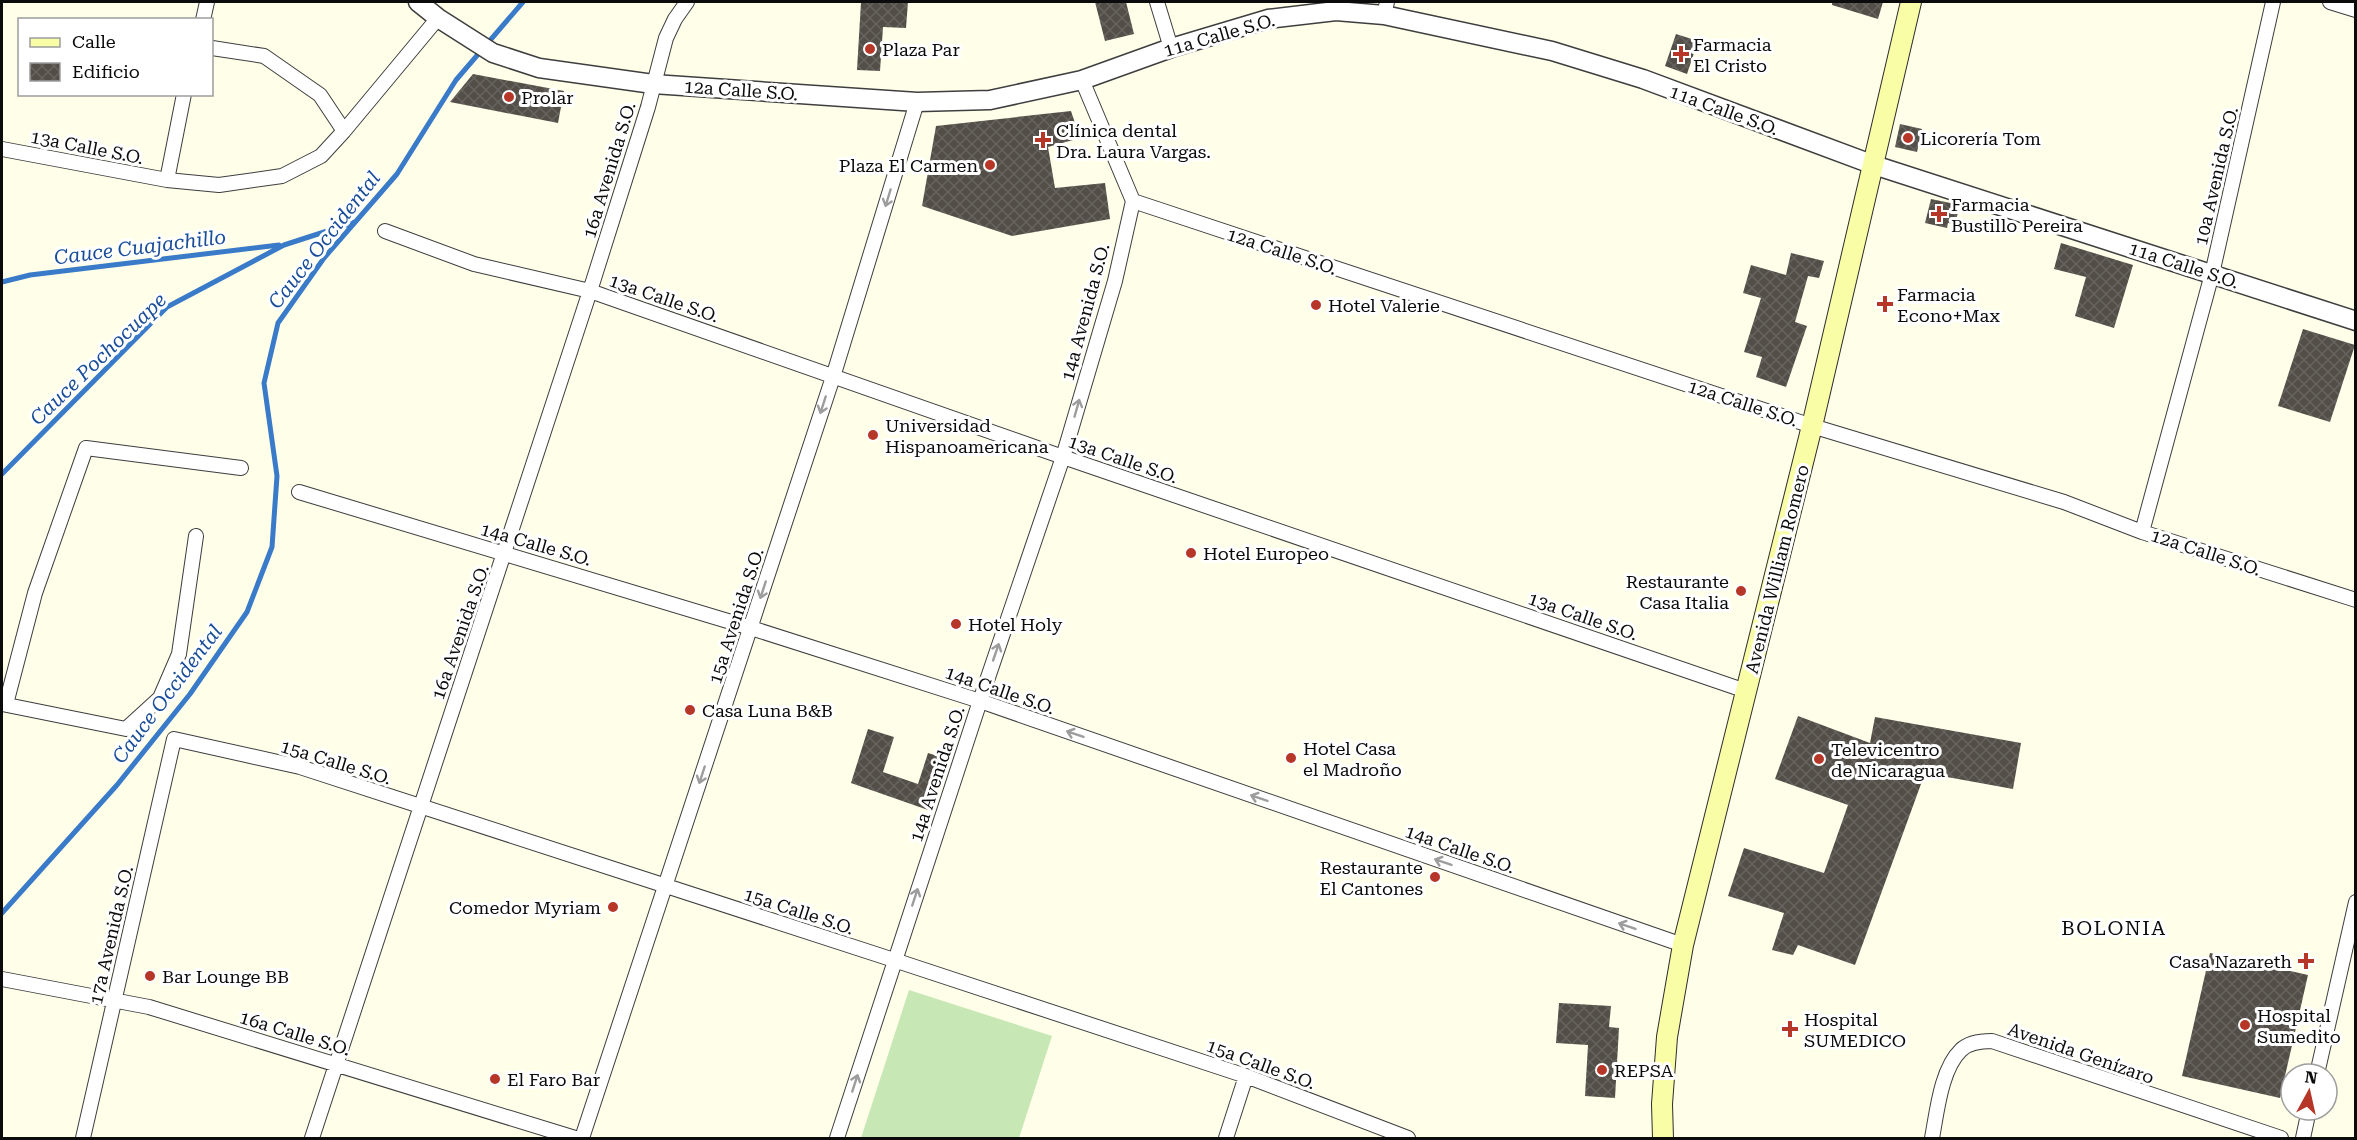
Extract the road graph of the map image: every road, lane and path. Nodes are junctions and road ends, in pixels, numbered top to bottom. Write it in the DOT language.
graph roads {
  1 [pos="207,2"];
  2 [pos="418,2"];
  3 [pos="687,2"];
  4 [pos="1157,2"];
  5 [pos="1911,2"];
  6 [pos="2273,2"];
  7 [pos="2330,2"];
  8 [pos="1386,8"];
  9 [pos="2355,10"];
  10 [pos="203,18"];
  11 [pos="438,18"];
  12 [pos="213,48"];
  13 [pos="1171,48"];
  14 [pos="1082,80"];
  15 [pos="653,84"];
  16 [pos="184,96"];
  17 [pos="917,102"];
  18 [pos="345,131"];
  19 [pos="2,149"];
  20 [pos="1874,165"];
  21 [pos="167,180"];
  22 [pos="1133,201"];
  23 [pos="385,231"];
  24 [pos="2212,274"];
  25 [pos="590,291"];
  26 [pos="2355,321"];
  27 [pos="832,376"];
  28 [pos="1812,426"];
  29 [pos="1063,457"];
  30 [pos="241,468"];
  31 [pos="299,492"];
  32 [pos="2142,532"];
  33 [pos="196,536"];
  34 [pos="506,553"];
  35 [pos="2355,600"];
  36 [pos="751,628"];
  37 [pos="1746,691"];
  38 [pos="980,701"];
  39 [pos="4,704"];
  40 [pos="174,739"];
  41 [pos="420,807"];
  42 [pos="666,887"];
  43 [pos="2355,902"];
  44 [pos="1683,945"];
  45 [pos="894,960"];
  46 [pos="2,979"];
  47 [pos="114,1001"];
  48 [pos="2320,1062"];
  49 [pos="336,1064"];
  50 [pos="1246,1076"];
  51 [pos="2306,1122"];
  52 [pos="83,1138"];
  53 [pos="312,1138"];
  54 [pos="575,1138"];
  55 [pos="582,1138"];
  56 [pos="837,1138"];
  57 [pos="1226,1138"];
  58 [pos="1407,1138"];
  59 [pos="1663,1138"];
  60 [pos="1932,1138"];
  61 [pos="2281,1138"];
  62 [pos="2303,1138"];
  1 -- 10 [label="street"];
  2 -- 11 [label="street, 12a Calle S.O."];
  3 -- 15 [label="street, 16a Avenida S.O."];
  4 -- 13 [label="street"];
  5 -- 20 [label="main road, Avenida William Romero"];
  6 -- 24 [label="street, 10a Avenida S.O."];
  7 -- 9 [label="street"];
  8 -- 13 [label="street, 11a Calle S.O."];
  8 -- 20 [label="street, 11a Calle S.O."];
  11 -- 15 [label="street, 12a Calle S.O."];
  11 -- 18 [label="street, 13a Calle S.O."];
  12 -- 18 [label="street"];
  13 -- 14 [label="street, 11a Calle S.O."];
  14 -- 17 [label="street, 12a Calle S.O."];
  14 -- 22 [label="street"];
  15 -- 17 [label="street, 12a Calle S.O."];
  15 -- 25 [label="street, 16a Avenida S.O."];
  16 -- 21 [label="street"];
  17 -- 27 [label="street, 15a Avenida S.O., one-way"];
  18 -- 21 [label="street, 13a Calle S.O."];
  19 -- 21 [label="street, 13a Calle S.O."];
  20 -- 24 [label="street, 11a Calle S.O."];
  20 -- 28 [label="main road, Avenida William Romero"];
  22 -- 28 [label="street, 12a Calle S.O."];
  29 -- 22 [label="street, 14a Avenida S.O., one-way"];
  23 -- 25 [label="street, 13a Calle S.O."];
  24 -- 26 [label="street, 11a Calle S.O."];
  24 -- 32 [label="street, 10a Avenida S.O."];
  25 -- 27 [label="street, 13a Calle S.O."];
  25 -- 34 [label="street, 16a Avenida S.O."];
  27 -- 29 [label="street, 13a Calle S.O."];
  27 -- 36 [label="street, 15a Avenida S.O., one-way"];
  28 -- 32 [label="street, 12a Calle S.O."];
  28 -- 37 [label="main road, Avenida William Romero"];
  29 -- 37 [label="street, 13a Calle S.O."];
  38 -- 29 [label="street, 14a Avenida S.O., one-way"];
  30 -- 39 [label="street"];
  31 -- 34 [label="street, 14a Calle S.O."];
  32 -- 35 [label="street, 12a Calle S.O."];
  33 -- 39 [label="street"];
  34 -- 36 [label="street, 14a Calle S.O."];
  34 -- 41 [label="street, 16a Avenida S.O."];
  36 -- 38 [label="street, 14a Calle S.O."];
  36 -- 42 [label="street, 15a Avenida S.O., one-way"];
  37 -- 44 [label="main road, Avenida William Romero"];
  44 -- 38 [label="street, 14a Calle S.O., one-way"];
  45 -- 38 [label="street, 14a Avenida S.O., one-way"];
  40 -- 41 [label="street, 15a Calle S.O."];
  40 -- 47 [label="street, 17a Avenida S.O."];
  41 -- 42 [label="street, 15a Calle S.O."];
  41 -- 49 [label="street, 16a Avenida S.O."];
  42 -- 45 [label="street, 15a Calle S.O."];
  42 -- 55 [label="street, 15a Avenida S.O."];
  43 -- 48 [label="street"];
  44 -- 59 [label="main road, Avenida William Romero"];
  45 -- 50 [label="street, 15a Calle S.O."];
  56 -- 45 [label="street, 14a Avenida S.O., one-way"];
  46 -- 47 [label="street, 16a Calle S.O."];
  47 -- 49 [label="street, 16a Calle S.O."];
  47 -- 52 [label="street, 17a Avenida S.O."];
  49 -- 53 [label="street, 16a Avenida S.O."];
  49 -- 54 [label="street, 16a Calle S.O."];
  50 -- 57 [label="street"];
  50 -- 58 [label="street, 15a Calle S.O."];
  51 -- 62 [label="street"];
  60 -- 61 [label="street, Avenida Genízaro"];
}
